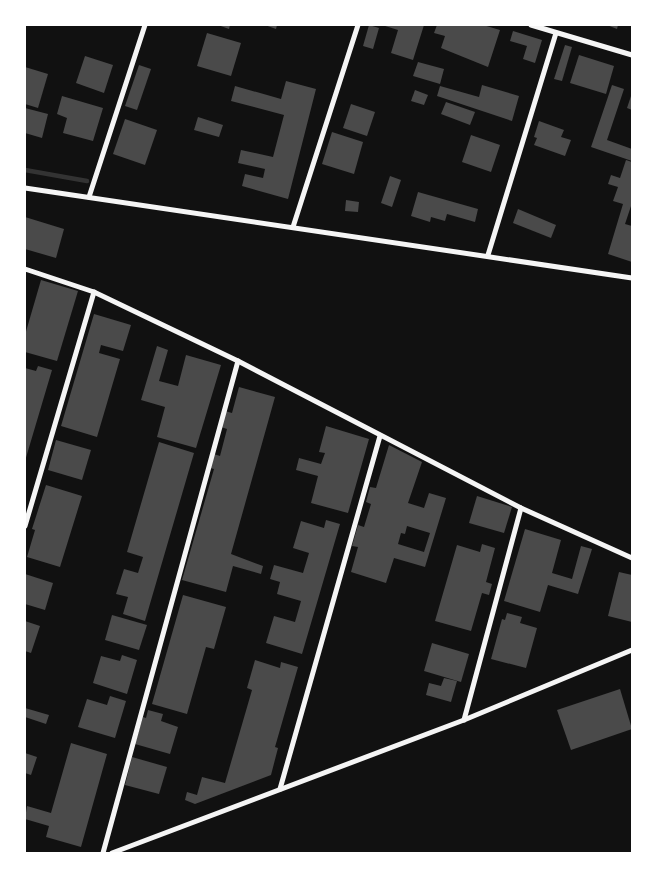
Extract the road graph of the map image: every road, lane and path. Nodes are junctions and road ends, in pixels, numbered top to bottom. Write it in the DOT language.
graph roads {
  1 [pos="144,25"];
  2 [pos="358,25"];
  3 [pos="531,25"];
  4 [pos="556,33"];
  5 [pos="632,55"];
  6 [pos="25,188"];
  7 [pos="89,197"];
  8 [pos="293,227"];
  9 [pos="488,255"];
  10 [pos="25,269"];
  11 [pos="632,278"];
  12 [pos="94,292"];
  13 [pos="238,361"];
  14 [pos="380,436"];
  15 [pos="521,508"];
  16 [pos="25,526"];
  17 [pos="632,558"];
  18 [pos="632,650"];
  19 [pos="464,720"];
  20 [pos="280,789"];
  21 [pos="103,853"];
  22 [pos="112,853"];
  1 -- 7 [label="street"];
  2 -- 8 [label="street"];
  3 -- 4 [label="street"];
  4 -- 5 [label="street"];
  4 -- 9 [label="street"];
  6 -- 7 [label="street"];
  7 -- 8 [label="street"];
  8 -- 9 [label="street"];
  9 -- 11 [label="street"];
  10 -- 12 [label="street"];
  12 -- 13 [label="street"];
  12 -- 16 [label="street"];
  13 -- 14 [label="street"];
  13 -- 21 [label="street"];
  14 -- 15 [label="street"];
  14 -- 20 [label="street"];
  15 -- 17 [label="street"];
  15 -- 19 [label="street"];
  18 -- 19 [label="street"];
  19 -- 20 [label="street"];
  20 -- 22 [label="street"];
}
